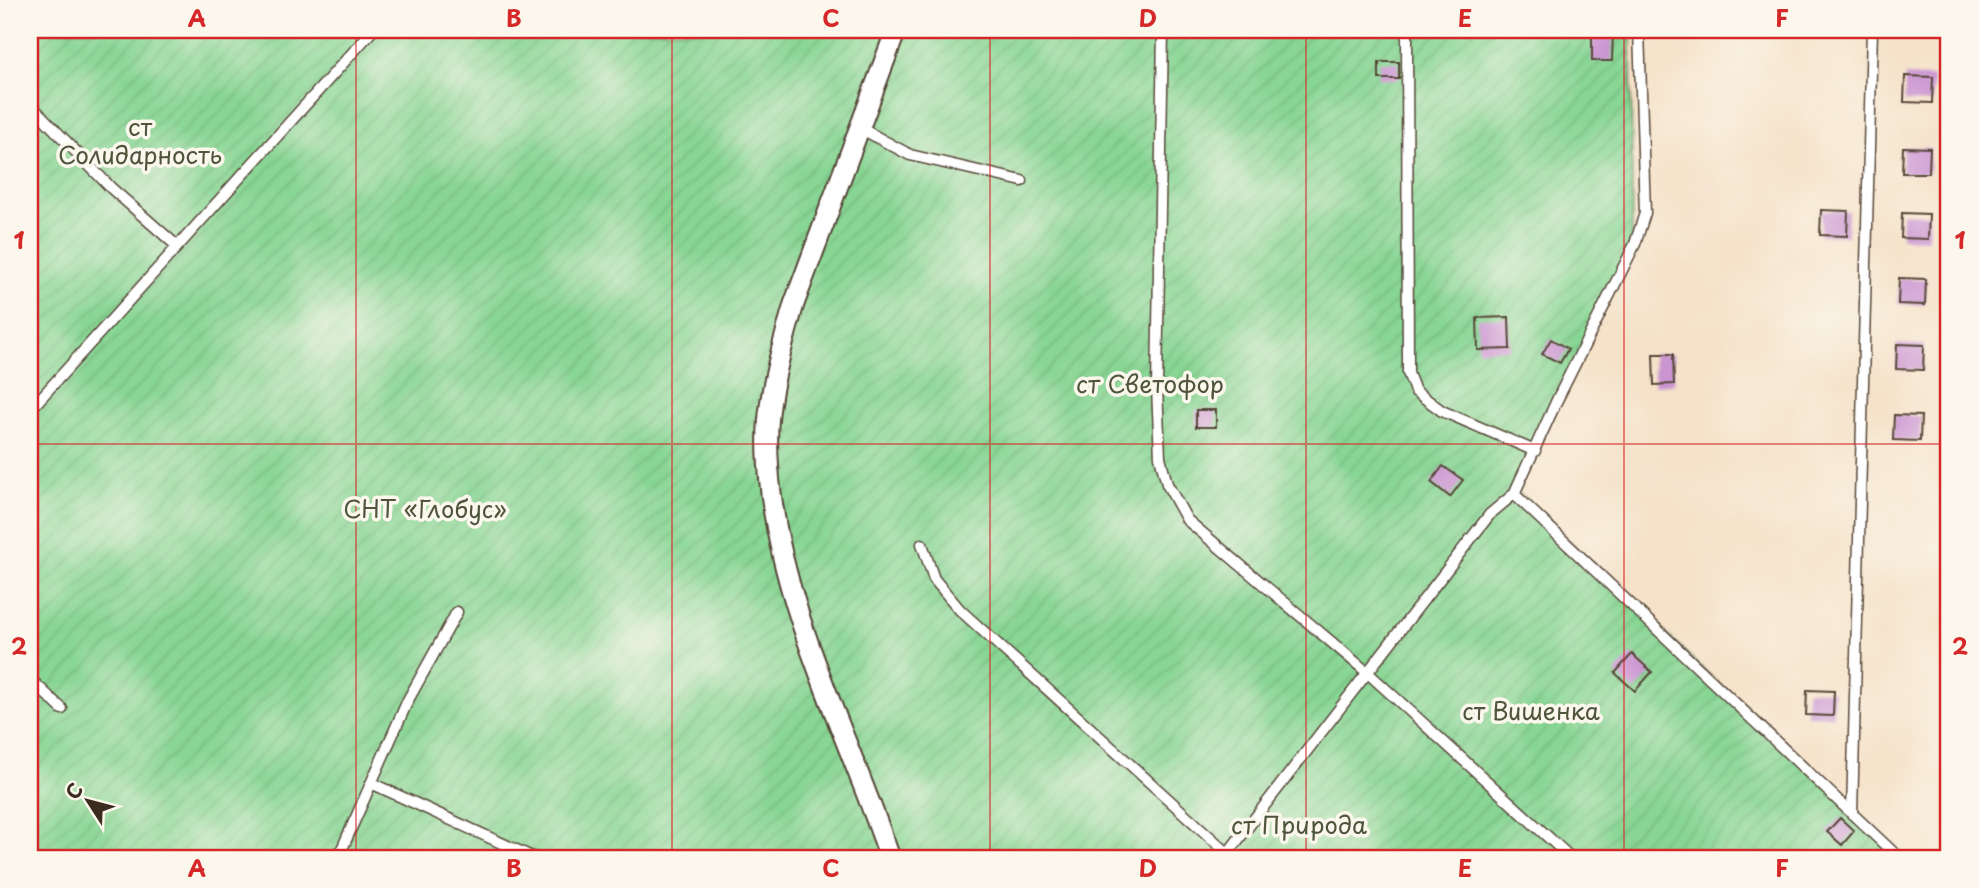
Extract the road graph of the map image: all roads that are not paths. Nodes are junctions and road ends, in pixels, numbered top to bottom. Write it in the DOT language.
graph roads {
  1 [pos="373,30"];
  2 [pos="896,30"];
  3 [pos="1164,30"];
  4 [pos="1407,30"];
  5 [pos="1639,30"];
  6 [pos="1872,30"];
  7 [pos="30,104"];
  8 [pos="860,128"];
  9 [pos="1022,181"];
  10 [pos="177,246"];
  11 [pos="30,410"];
  12 [pos="1535,451"];
  13 [pos="1514,494"];
  14 [pos="922,544"];
  15 [pos="457,612"];
  16 [pos="1368,673"];
  17 [pos="30,679"];
  18 [pos="62,709"];
  19 [pos="371,783"];
  20 [pos="1852,814"];
  21 [pos="1229,857"];
  22 [pos="338,858"];
  23 [pos="534,858"];
  24 [pos="890,858"];
  25 [pos="1571,858"];
  26 [pos="1899,858"];
  1 -- 10 [label="lane"];
  2 -- 8 [label="street"];
  3 -- 16 [label="lane"];
  4 -- 12 [label="lane"];
  5 -- 12 [label="lane"];
  6 -- 20 [label="lane"];
  7 -- 10 [label="lane"];
  8 -- 9 [label="lane"];
  8 -- 24 [label="street"];
  10 -- 11 [label="lane"];
  12 -- 13 [label="lane"];
  13 -- 16 [label="lane"];
  13 -- 20 [label="lane"];
  14 -- 21 [label="lane"];
  15 -- 19 [label="lane"];
  16 -- 21 [label="lane"];
  16 -- 25 [label="lane"];
  17 -- 18 [label="lane"];
  19 -- 22 [label="lane"];
  19 -- 23 [label="lane"];
  20 -- 26 [label="lane"];
}
